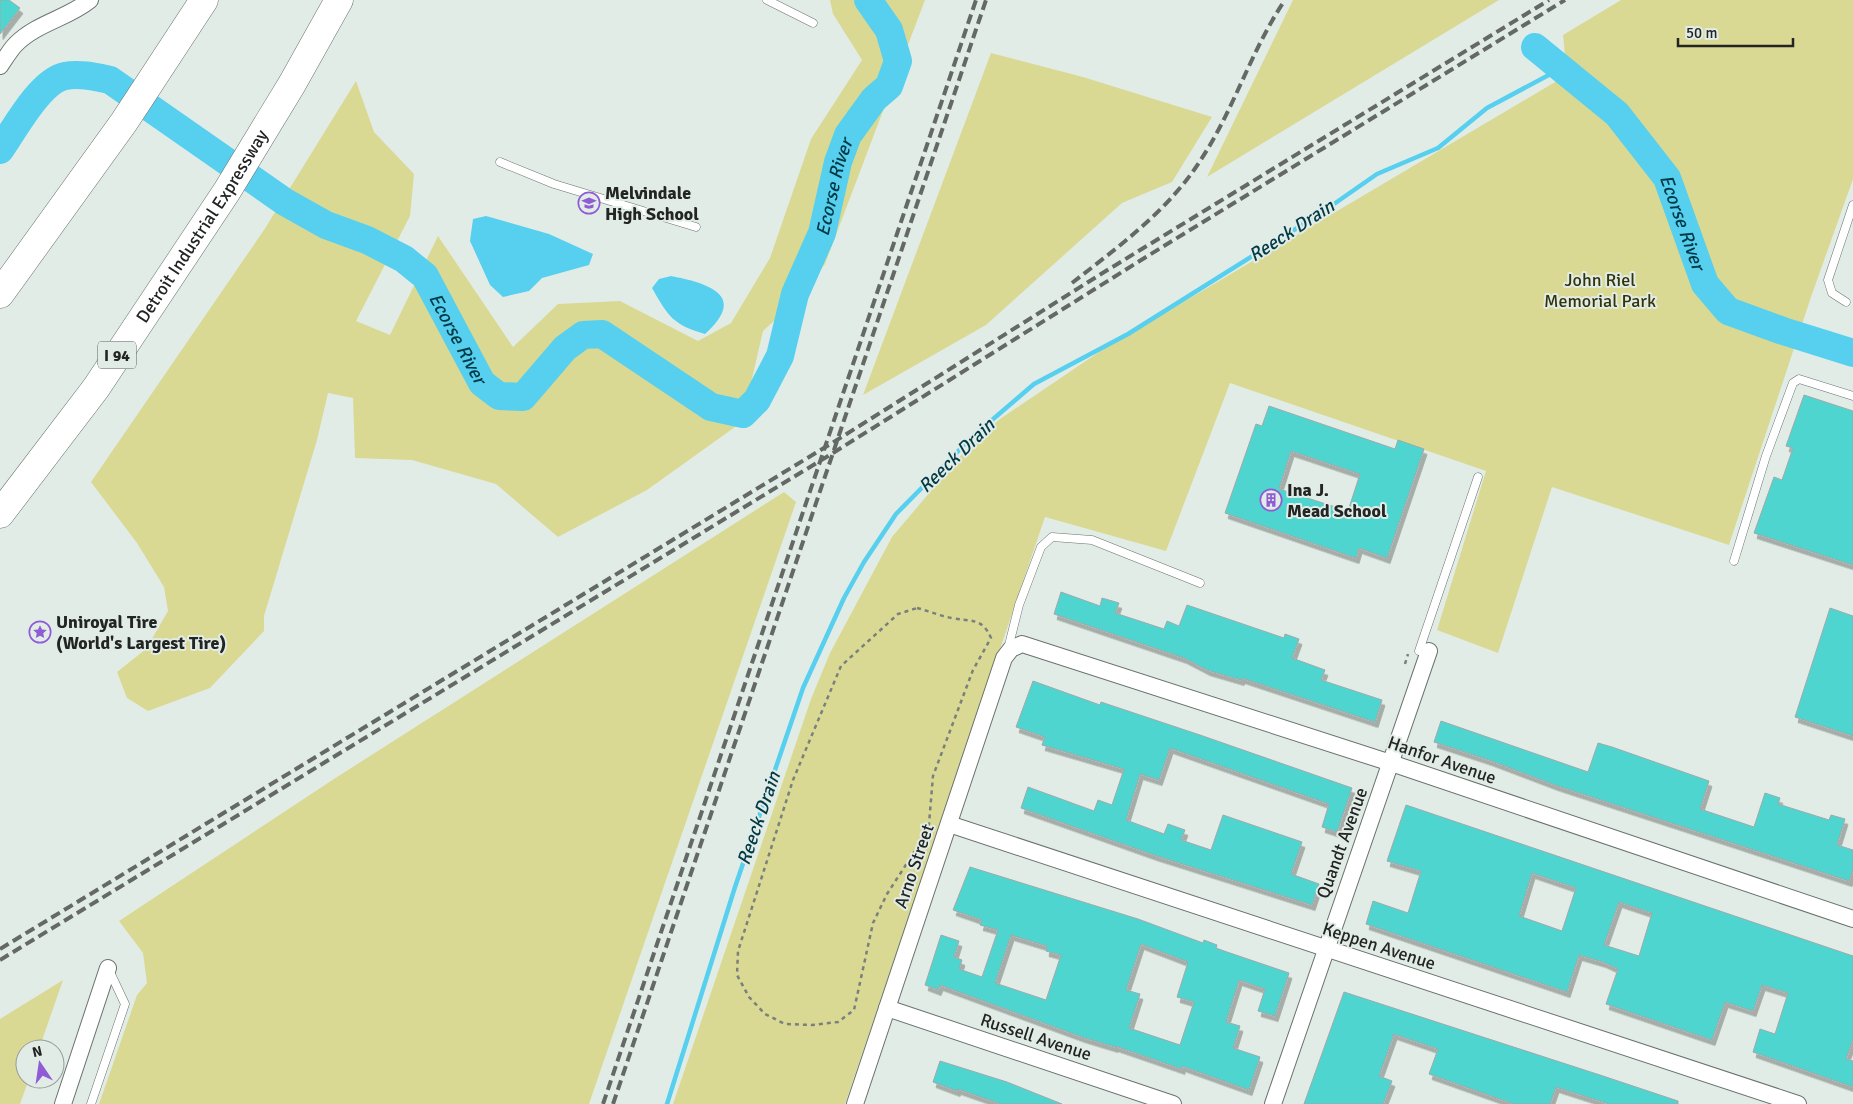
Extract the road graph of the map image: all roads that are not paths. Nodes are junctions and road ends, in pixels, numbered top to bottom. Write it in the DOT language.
graph roads {
  1 [pos="90,0"];
  2 [pos="204,0"];
  3 [pos="339,0"];
  4 [pos="767,0"];
  5 [pos="813,23"];
  6 [pos="0,66"];
  7 [pos="500,162"];
  8 [pos="1853,205"];
  9 [pos="696,227"];
  10 [pos="0,294"];
  11 [pos="1846,302"];
  12 [pos="1853,396"];
  13 [pos="1478,477"];
  14 [pos="0,514"];
  15 [pos="1734,561"];
  16 [pos="1200,583"];
  17 [pos="1012,650"];
  18 [pos="1424,651"];
  19 [pos="1391,763"];
  20 [pos="949,824"];
  21 [pos="1853,919"];
  22 [pos="1326,949"];
  23 [pos="108,968"];
  24 [pos="887,1008"];
  25 [pos="63,1104"];
  26 [pos="91,1104"];
  27 [pos="855,1104"];
  28 [pos="1173,1104"];
  29 [pos="1273,1104"];
  30 [pos="1798,1104"];
  1 -- 6 [label="street"];
  2 -- 10 [label="highway"];
  3 -- 14 [label="highway, Detroit Industrial Expressway / I 94"];
  4 -- 5 [label="lane"];
  7 -- 9 [label="lane"];
  8 -- 11 [label="lane"];
  12 -- 15 [label="lane"];
  13 -- 18 [label="lane"];
  16 -- 17 [label="lane"];
  17 -- 19 [label="street, Hanfor Avenue"];
  17 -- 20 [label="street, Arno Street"];
  18 -- 19 [label="street, Quandt Avenue"];
  19 -- 21 [label="street, Hanfor Avenue"];
  19 -- 22 [label="street, Quandt Avenue"];
  20 -- 22 [label="street, Keppen Avenue"];
  20 -- 24 [label="street, Arno Street"];
  22 -- 29 [label="street, Quandt Avenue"];
  22 -- 30 [label="street, Keppen Avenue"];
  23 -- 25 [label="street"];
  23 -- 26 [label="lane"];
  24 -- 27 [label="street, Arno Street"];
  24 -- 28 [label="street, Russell Avenue"];
}
